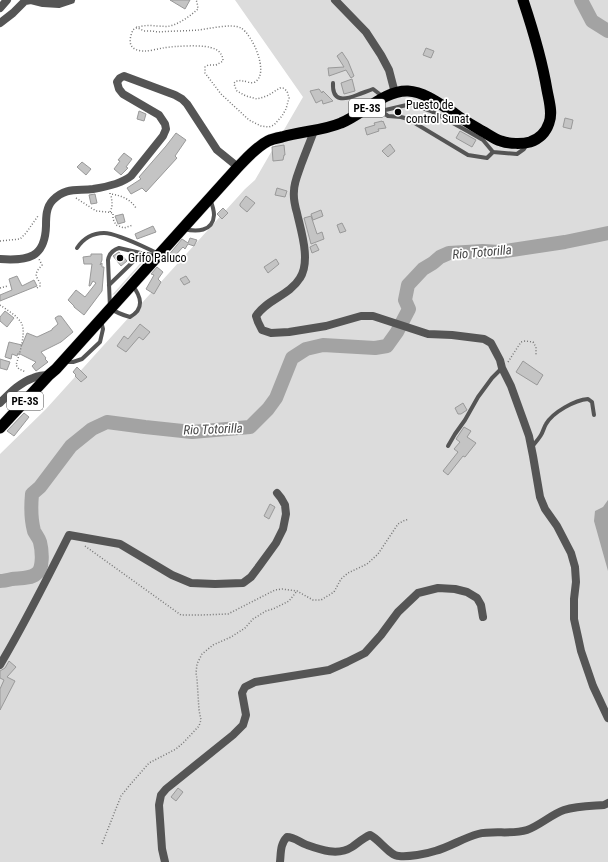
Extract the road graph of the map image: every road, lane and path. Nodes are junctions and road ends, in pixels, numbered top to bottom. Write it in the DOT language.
graph roads {
  1 [pos="7,0"];
  2 [pos="72,0"];
  3 [pos="196,0"];
  4 [pos="335,0"];
  5 [pos="523,0"];
  6 [pos="0,8"];
  7 [pos="0,23"];
  8 [pos="136,28"];
  9 [pos="333,83"];
  10 [pos="395,93"];
  11 [pos="384,98"];
  12 [pos="367,108"];
  13 [pos="381,111"];
  14 [pos="314,130"];
  15 [pos="528,143"];
  16 [pos="493,152"];
  17 [pos="238,167"];
  18 [pos="107,186"];
  19 [pos="63,193"];
  20 [pos="110,194"];
  21 [pos="210,198"];
  22 [pos="49,205"];
  23 [pos="136,208"];
  24 [pos="110,212"];
  25 [pos="133,225"];
  26 [pos="182,229"];
  27 [pos="0,241"];
  28 [pos="77,248"];
  29 [pos="142,253"];
  30 [pos="159,254"];
  31 [pos="36,255"];
  32 [pos="0,259"];
  33 [pos="109,285"];
  34 [pos="132,285"];
  35 [pos="8,286"];
  36 [pos="0,288"];
  37 [pos="37,288"];
  38 [pos="3,303"];
  39 [pos="0,305"];
  40 [pos="110,308"];
  41 [pos="536,355"];
  42 [pos="502,368"];
  43 [pos="28,372"];
  44 [pos="49,375"];
  45 [pos="0,403"];
  46 [pos="594,415"];
  47 [pos="0,428"];
  48 [pos="448,446"];
  49 [pos="531,448"];
  50 [pos="277,494"];
  51 [pos="297,591"];
  52 [pos="483,617"];
  53 [pos="0,666"];
  54 [pos="608,718"];
  55 [pos="608,803"];
  56 [pos="102,844"];
  57 [pos="165,862"];
  58 [pos="280,862"];
  1 -- 6 [label="street"];
  2 -- 7 [label="street"];
  3 -- 8 [label="path"];
  4 -- 10 [label="street"];
  5 -- 15 [label="highway"];
  8 -- 8 [label="path"];
  9 -- 11 [label="lane"];
  10 -- 11 [label="highway, PE-3S"];
  10 -- 15 [label="highway, PE-3S"];
  11 -- 12 [label="highway, PE-3S"];
  12 -- 13 [label="lane"];
  12 -- 14 [label="highway, PE-3S"];
  13 -- 16 [label="lane"];
  13 -- 16 [label="lane"];
  14 -- 17 [label="highway, PE-3S"];
  14 -- 42 [label="street"];
  15 -- 16 [label="lane"];
  17 -- 18 [label="street"];
  17 -- 21 [label="highway, PE-3S"];
  18 -- 19 [label="street"];
  18 -- 20 [label="path"];
  19 -- 22 [label="street"];
  19 -- 24 [label="path"];
  20 -- 23 [label="path"];
  20 -- 24 [label="path"];
  21 -- 26 [label="highway, PE-3S"];
  21 -- 26 [label="lane"];
  22 -- 27 [label="path"];
  22 -- 31 [label="street"];
  24 -- 25 [label="path"];
  26 -- 30 [label="highway, PE-3S"];
  28 -- 30 [label="lane"];
  29 -- 30 [label="lane"];
  29 -- 33 [label="lane"];
  29 -- 33 [label="lane"];
  30 -- 34 [label="highway, PE-3S"];
  31 -- 32 [label="street"];
  31 -- 37 [label="path"];
  33 -- 40 [label="lane"];
  34 -- 40 [label="highway, PE-3S"];
  34 -- 40 [label="lane"];
  35 -- 36 [label="path"];
  38 -- 39 [label="path"];
  39 -- 43 [label="path"];
  40 -- 44 [label="highway, PE-3S"];
  41 -- 42 [label="path"];
  42 -- 48 [label="lane"];
  42 -- 49 [label="street"];
  44 -- 45 [label="street"];
  44 -- 47 [label="highway, PE-3S"];
  46 -- 49 [label="lane"];
  49 -- 54 [label="street"];
  50 -- 53 [label="street"];
  51 -- 56 [label="path"];
  52 -- 57 [label="street"];
  55 -- 58 [label="street"];
}
